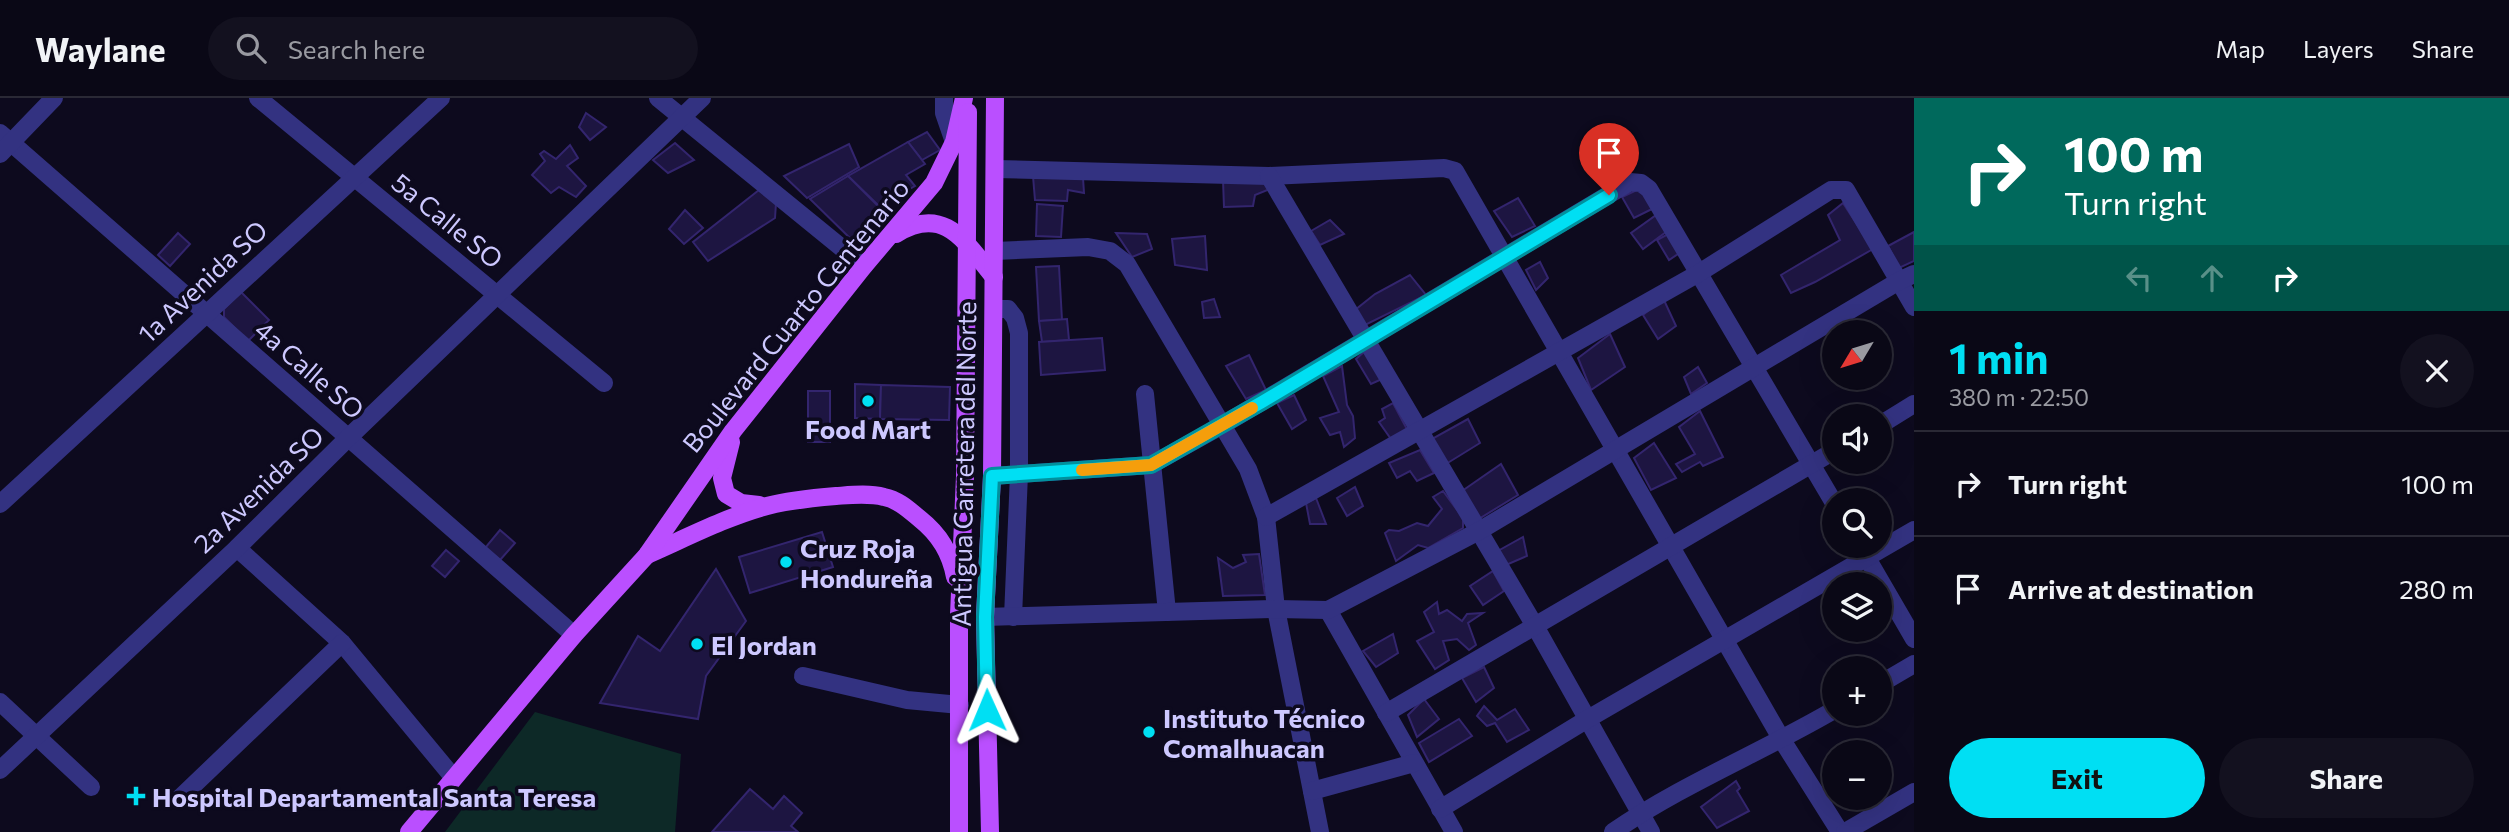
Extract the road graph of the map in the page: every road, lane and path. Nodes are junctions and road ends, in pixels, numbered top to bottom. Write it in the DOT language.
graph roads {
  1 [pos="54,98"];
  2 [pos="258,98"];
  3 [pos="440,98"];
  4 [pos="658,98"];
  5 [pos="702,98"];
  6 [pos="944,98"];
  7 [pos="966,98"];
  8 [pos="995,98"];
  9 [pos="682,118"];
  10 [pos="954,142"];
  11 [pos="4,143"];
  12 [pos="995,169"];
  13 [pos="1269,176"];
  14 [pos="355,177"];
  15 [pos="887,239"];
  16 [pos="967,245"];
  17 [pos="995,251"];
  18 [pos="1504,258"];
  19 [pos="864,266"];
  20 [pos="1699,273"];
  21 [pos="994,277"];
  22 [pos="1906,277"];
  23 [pos="498,295"];
  24 [pos="1914,307"];
  25 [pos="994,309"];
  26 [pos="206,313"];
  27 [pos="1366,340"];
  28 [pos="1558,353"];
  29 [pos="1755,368"];
  30 [pos="604,383"];
  31 [pos="1145,394"];
  32 [pos="1914,404"];
  33 [pos="1892,418"];
  34 [pos="1221,426"];
  35 [pos="733,431"];
  36 [pos="1420,431"];
  37 [pos="348,438"];
  38 [pos="1615,452"];
  39 [pos="1822,458"];
  40 [pos="1811,464"];
  41 [pos="1151,465"];
  42 [pos="1019,474"];
  43 [pos="992,476"];
  44 [pos="1825,488"];
  45 [pos="0,504"];
  46 [pos="768,506"];
  47 [pos="1266,517"];
  48 [pos="1914,530"];
  49 [pos="1479,531"];
  50 [pos="1892,539"];
  51 [pos="1670,547"];
  52 [pos="237,548"];
  53 [pos="647,555"];
  54 [pos="1854,558"];
  55 [pos="1867,558"];
  56 [pos="1276,609"];
  57 [pos="1328,610"];
  58 [pos="1167,612"];
  59 [pos="959,615"];
  60 [pos="985,617"];
  61 [pos="1013,617"];
  62 [pos="1535,626"];
  63 [pos="574,635"];
  64 [pos="1914,639"];
  65 [pos="1725,641"];
  66 [pos="342,643"];
  67 [pos="1914,663"];
  68 [pos="803,676"];
  69 [pos="1892,677"];
  70 [pos="0,702"];
  71 [pos="960,705"];
  72 [pos="1386,713"];
  73 [pos="1822,717"];
  74 [pos="1586,720"];
  75 [pos="36,734"];
  76 [pos="1782,740"];
  77 [pos="1415,763"];
  78 [pos="0,770"];
  79 [pos="453,777"];
  80 [pos="91,787"];
  81 [pos="1312,791"];
  82 [pos="1914,792"];
  83 [pos="180,798"];
  84 [pos="1440,808"];
  85 [pos="1640,813"];
  86 [pos="409,832"];
  87 [pos="959,832"];
  88 [pos="990,832"];
  89 [pos="1320,832"];
  90 [pos="1454,832"];
  91 [pos="1613,832"];
  92 [pos="1651,832"];
  93 [pos="1840,832"];
  94 [pos="1845,832"];
  1 -- 11 [label="street"];
  2 -- 14 [label="street, 5a Calle SO"];
  3 -- 14 [label="street, 1a Avenida SO"];
  4 -- 9 [label="street"];
  5 -- 9 [label="street, 2a Avenida SO"];
  6 -- 10 [label="street"];
  7 -- 10 [label="main road, Boulevard Cuarto Centenario"];
  7 -- 16 [label="main road, Antigua Carretera del Norte"];
  8 -- 12 [label="main road, Antigua Carretera del Norte"];
  9 -- 19 [label="street"];
  9 -- 23 [label="street, 2a Avenida SO"];
  10 -- 15 [label="main road, Boulevard Cuarto Centenario"];
  11 -- 26 [label="street, 4a Calle SO"];
  12 -- 13 [label="street"];
  12 -- 17 [label="main road, Antigua Carretera del Norte"];
  13 -- 18 [label="street"];
  13 -- 27 [label="street"];
  14 -- 23 [label="street, 5a Calle SO"];
  14 -- 26 [label="street, 1a Avenida SO"];
  15 -- 16 [label="main road"];
  15 -- 19 [label="main road, Boulevard Cuarto Centenario"];
  16 -- 21 [label="main road"];
  16 -- 59 [label="main road, Antigua Carretera del Norte"];
  17 -- 21 [label="main road, Antigua Carretera del Norte"];
  17 -- 34 [label="street"];
  18 -- 20 [label="street"];
  18 -- 27 [label="street"];
  18 -- 28 [label="street"];
  19 -- 35 [label="main road, Boulevard Cuarto Centenario"];
  20 -- 22 [label="street"];
  20 -- 28 [label="street"];
  20 -- 29 [label="street"];
  21 -- 25 [label="main road, Antigua Carretera del Norte"];
  22 -- 24 [label="street"];
  22 -- 29 [label="street"];
  23 -- 30 [label="street, 5a Calle SO"];
  23 -- 37 [label="street, 2a Avenida SO"];
  25 -- 42 [label="street"];
  25 -- 43 [label="main road, Antigua Carretera del Norte"];
  26 -- 37 [label="street, 4a Calle SO"];
  26 -- 45 [label="street, 1a Avenida SO"];
  27 -- 34 [label="street"];
  27 -- 36 [label="street"];
  28 -- 36 [label="street"];
  28 -- 38 [label="street"];
  29 -- 38 [label="street"];
  29 -- 40 [label="street"];
  31 -- 41 [label="street"];
  32 -- 33 [label="street"];
  34 -- 41 [label="street"];
  34 -- 47 [label="street"];
  35 -- 46 [label="main road"];
  35 -- 53 [label="main road, Boulevard Cuarto Centenario"];
  36 -- 47 [label="street"];
  36 -- 49 [label="street"];
  37 -- 52 [label="street, 2a Avenida SO"];
  37 -- 63 [label="street, 4a Calle SO"];
  38 -- 49 [label="street"];
  38 -- 51 [label="street"];
  39 -- 40 [label="street"];
  40 -- 44 [label="street"];
  40 -- 51 [label="street"];
  41 -- 42 [label="street"];
  41 -- 58 [label="street"];
  42 -- 43 [label="street"];
  42 -- 61 [label="street"];
  43 -- 60 [label="main road, Antigua Carretera del Norte"];
  46 -- 53 [label="main road, Boulevard Cuarto Centenario"];
  46 -- 59 [label="main road, Boulevard Cuarto Centenario"];
  47 -- 56 [label="street"];
  48 -- 50 [label="street"];
  49 -- 57 [label="street"];
  49 -- 62 [label="street"];
  51 -- 62 [label="street"];
  51 -- 65 [label="street"];
  52 -- 66 [label="street"];
  52 -- 75 [label="street, 2a Avenida SO"];
  53 -- 63 [label="main road, Boulevard Cuarto Centenario"];
  54 -- 65 [label="street"];
  55 -- 64 [label="street"];
  56 -- 57 [label="street"];
  56 -- 58 [label="street"];
  56 -- 81 [label="street"];
  57 -- 72 [label="street"];
  58 -- 61 [label="street"];
  59 -- 71 [label="main road, Antigua Carretera del Norte"];
  60 -- 61 [label="street"];
  60 -- 88 [label="main road, Antigua Carretera del Norte"];
  62 -- 72 [label="street"];
  62 -- 74 [label="street"];
  63 -- 79 [label="main road, Boulevard Cuarto Centenario"];
  65 -- 74 [label="street"];
  65 -- 76 [label="street"];
  66 -- 79 [label="street"];
  66 -- 83 [label="street"];
  67 -- 69 [label="street"];
  68 -- 71 [label="street"];
  70 -- 75 [label="street"];
  71 -- 87 [label="main road, Antigua Carretera del Norte"];
  72 -- 77 [label="street"];
  73 -- 76 [label="street"];
  74 -- 84 [label="street"];
  74 -- 85 [label="street"];
  75 -- 78 [label="street, 2a Avenida SO"];
  75 -- 80 [label="street"];
  76 -- 85 [label="street"];
  76 -- 93 [label="street"];
  77 -- 81 [label="street"];
  77 -- 84 [label="street"];
  79 -- 86 [label="main road, Boulevard Cuarto Centenario"];
  81 -- 89 [label="street"];
  82 -- 94 [label="street"];
  84 -- 90 [label="street"];
  85 -- 91 [label="street"];
  85 -- 92 [label="street"];
}
